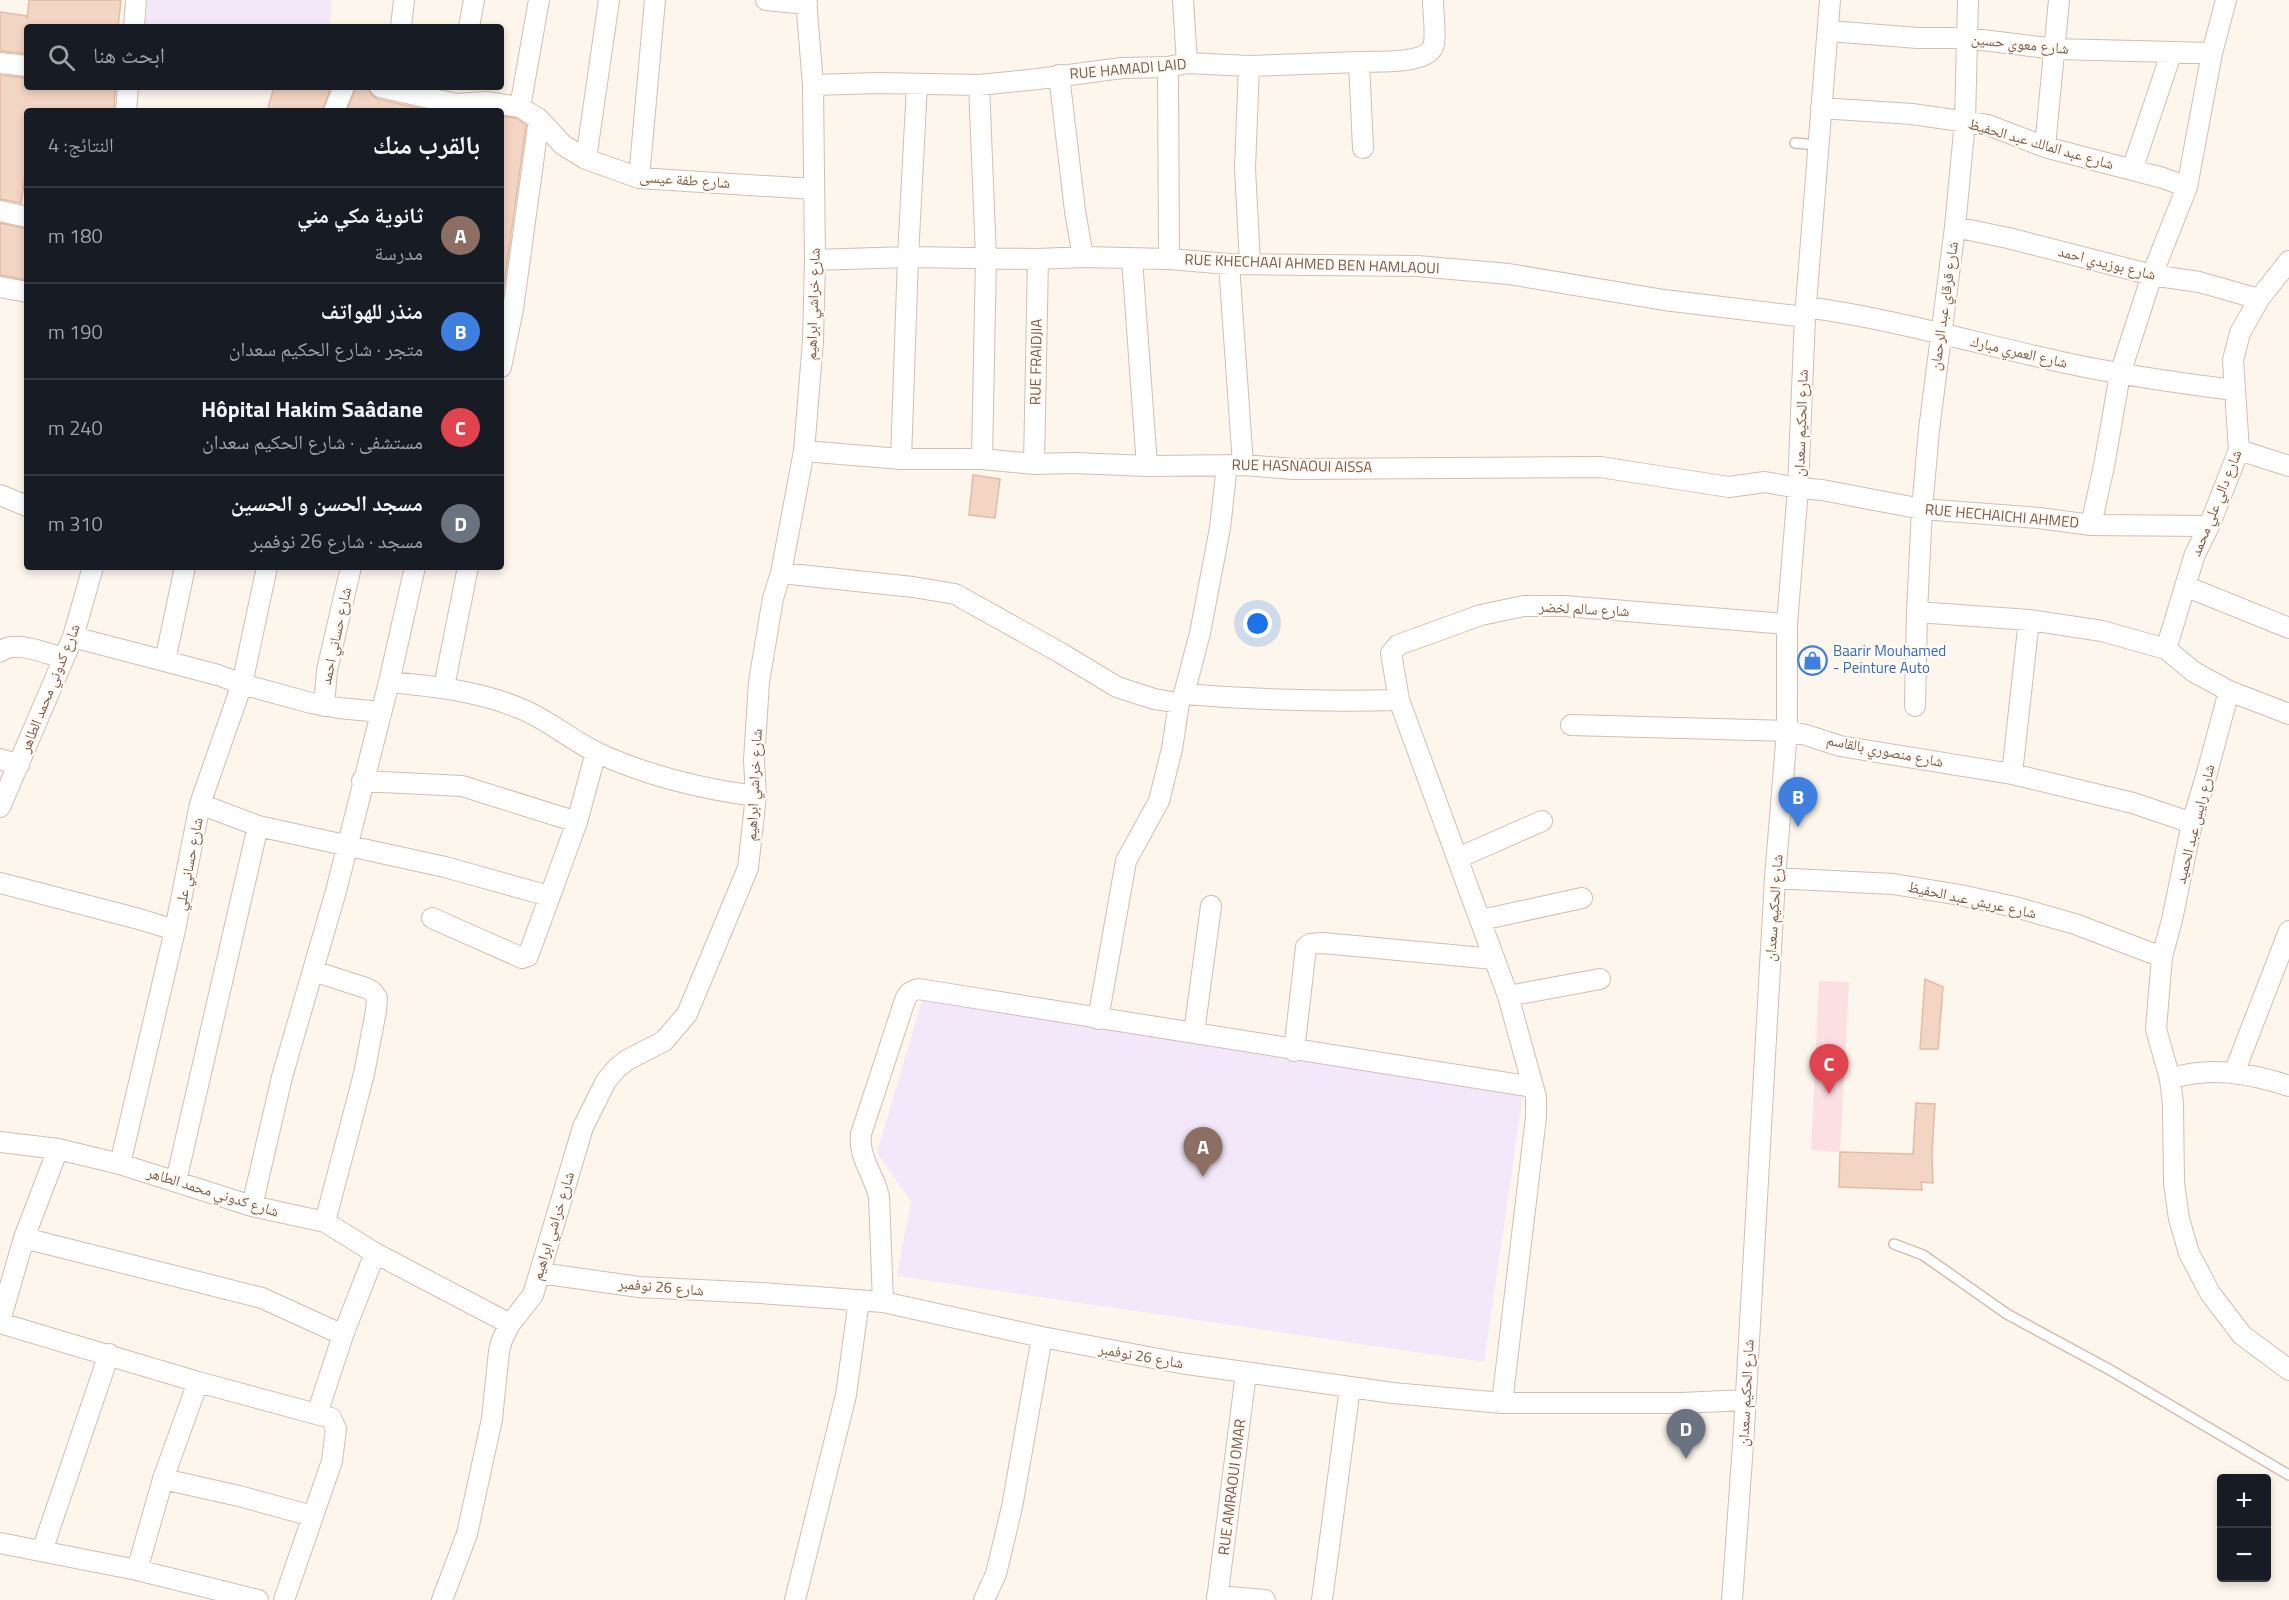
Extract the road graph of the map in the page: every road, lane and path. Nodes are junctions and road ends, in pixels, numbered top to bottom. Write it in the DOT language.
graph roads {
  1 [pos="136,0"];
  2 [pos="404,0"];
  3 [pos="474,0"];
  4 [pos="540,0"];
  5 [pos="609,0"];
  6 [pos="655,0"];
  7 [pos="766,0"];
  8 [pos="1183,0"];
  9 [pos="1432,0"];
  10 [pos="1830,0"];
  11 [pos="1968,0"];
  12 [pos="2059,0"];
  13 [pos="2226,0"];
  14 [pos="806,2"];
  15 [pos="134,24"];
  16 [pos="401,24"];
  17 [pos="470,24"];
  18 [pos="1829,31"];
  19 [pos="1966,38"];
  20 [pos="2055,49"];
  21 [pos="2212,53"];
  22 [pos="2170,54"];
  23 [pos="1359,62"];
  24 [pos="0,63"];
  25 [pos="1177,65"];
  26 [pos="24,66"];
  27 [pos="1249,66"];
  28 [pos="1059,75"];
  29 [pos="813,85"];
  30 [pos="917,85"];
  31 [pos="979,85"];
  32 [pos="128,90"];
  33 [pos="343,90"];
  34 [pos="406,90"];
  35 [pos="458,96"];
  36 [pos="520,107"];
  37 [pos="126,108"];
  38 [pos="335,108"];
  39 [pos="1821,108"];
  40 [pos="539,119"];
  41 [pos="1965,121"];
  42 [pos="1795,142"];
  43 [pos="1819,145"];
  44 [pos="2045,147"];
  45 [pos="1363,148"];
  46 [pos="586,159"];
  47 [pos="2132,170"];
  48 [pos="639,178"];
  49 [pos="2187,187"];
  50 [pos="813,189"];
  51 [pos="0,212"];
  52 [pos="24,217"];
  53 [pos="1955,227"];
  54 [pos="908,257"];
  55 [pos="986,257"];
  56 [pos="1083,257"];
  57 [pos="1038,259"];
  58 [pos="1132,259"];
  59 [pos="1170,259"];
  60 [pos="815,260"];
  61 [pos="2289,261"];
  62 [pos="1250,263"];
  63 [pos="1229,264"];
  64 [pos="2152,275"];
  65 [pos="0,287"];
  66 [pos="24,291"];
  67 [pos="2259,299"];
  68 [pos="507,308"];
  69 [pos="1806,312"];
  70 [pos="1941,332"];
  71 [pos="504,338"];
  72 [pos="2120,374"];
  73 [pos="2234,390"];
  74 [pos="2240,450"];
  75 [pos="804,451"];
  76 [pos="901,459"];
  77 [pos="982,459"];
  78 [pos="1034,464"];
  79 [pos="1235,465"];
  80 [pos="1147,466"];
  81 [pos="2289,466"];
  82 [pos="1798,489"];
  83 [pos="0,495"];
  84 [pos="24,505"];
  85 [pos="1922,509"];
  86 [pos="2091,525"];
  87 [pos="2209,526"];
  88 [pos="92,570"];
  89 [pos="184,570"];
  90 [pos="266,570"];
  91 [pos="350,570"];
  92 [pos="414,570"];
  93 [pos="467,570"];
  94 [pos="781,573"];
  95 [pos="2185,586"];
  96 [pos="1917,612"];
  97 [pos="2029,620"];
  98 [pos="1787,624"];
  99 [pos="2289,628"];
  100 [pos="73,637"];
  101 [pos="2166,649"];
  102 [pos="0,652"];
  103 [pos="64,658"];
  104 [pos="165,662"];
  105 [pos="389,682"];
  106 [pos="242,684"];
  107 [pos="444,687"];
  108 [pos="2229,691"];
  109 [pos="1181,698"];
  110 [pos="1399,700"];
  111 [pos="324,706"];
  112 [pos="1915,706"];
  113 [pos="381,712"];
  114 [pos="2289,714"];
  115 [pos="1571,725"];
  116 [pos="1787,731"];
  117 [pos="596,752"];
  118 [pos="0,759"];
  119 [pos="19,765"];
  120 [pos="2012,774"];
  121 [pos="362,782"];
  122 [pos="756,796"];
  123 [pos="200,804"];
  124 [pos="0,807"];
  125 [pos="1542,821"];
  126 [pos="577,822"];
  127 [pos="2192,823"];
  128 [pos="258,826"];
  129 [pos="347,845"];
  130 [pos="1458,858"];
  131 [pos="1775,878"];
  132 [pos="0,883"];
  133 [pos="549,896"];
  134 [pos="1582,898"];
  135 [pos="1211,906"];
  136 [pos="432,918"];
  137 [pos="1480,920"];
  138 [pos="175,930"];
  139 [pos="2289,931"];
  140 [pos="2162,957"];
  141 [pos="1494,959"];
  142 [pos="313,971"];
  143 [pos="1600,979"];
  144 [pos="1508,996"];
  145 [pos="1098,1019"];
  146 [pos="1194,1033"];
  147 [pos="1294,1051"];
  148 [pos="2234,1073"];
  149 [pos="2170,1079"];
  150 [pos="2289,1086"];
  151 [pos="1533,1087"];
  152 [pos="0,1142"];
  153 [pos="58,1149"];
  154 [pos="120,1164"];
  155 [pos="176,1181"];
  156 [pos="252,1206"];
  157 [pos="325,1222"];
  158 [pos="24,1238"];
  159 [pos="1894,1244"];
  160 [pos="375,1253"];
  161 [pos="540,1273"];
  162 [pos="859,1300"];
  163 [pos="883,1302"];
  164 [pos="0,1322"];
  165 [pos="510,1324"];
  166 [pos="343,1335"];
  167 [pos="1042,1338"];
  168 [pos="109,1354"];
  169 [pos="2289,1370"];
  170 [pos="1246,1373"];
  171 [pos="198,1382"];
  172 [pos="1350,1387"];
  173 [pos="1745,1400"];
  174 [pos="1502,1403"];
  175 [pos="317,1414"];
  176 [pos="2289,1475"];
  177 [pos="163,1479"];
  178 [pos="312,1516"];
  179 [pos="0,1543"];
  180 [pos="42,1551"];
  181 [pos="137,1570"];
  182 [pos="193,1592"];
  183 [pos="1217,1598"];
  184 [pos="258,1600"];
  185 [pos="284,1600"];
  186 [pos="442,1600"];
  187 [pos="795,1600"];
  188 [pos="984,1600"];
  189 [pos="1265,1600"];
  190 [pos="1322,1600"];
  191 [pos="1732,1600"];
  1 -- 15 [label="street"];
  2 -- 16 [label="street"];
  3 -- 17 [label="street"];
  4 -- 36 [label="street"];
  5 -- 46 [label="street"];
  6 -- 48 [label="street"];
  7 -- 14 [label="street"];
  8 -- 25 [label="street"];
  9 -- 23 [label="street, RUE HAMADI LAID"];
  10 -- 18 [label="street, شارع الحكيم سعدان"];
  11 -- 19 [label="street, شارع قرقاي عبد الرحمان"];
  12 -- 20 [label="street"];
  13 -- 21 [label="street"];
  14 -- 29 [label="street, شارع خراشي ابراهيم"];
  18 -- 19 [label="street, شارع معوي حسين"];
  18 -- 39 [label="street, شارع الحكيم سعدان"];
  19 -- 20 [label="street, شارع معوي حسين"];
  19 -- 41 [label="street, شارع قرقاي عبد الرحمان"];
  20 -- 22 [label="street, شارع معوي حسين"];
  20 -- 44 [label="street"];
  21 -- 22 [label="street, شارع معوي حسين"];
  21 -- 49 [label="street"];
  22 -- 47 [label="street"];
  23 -- 27 [label="street, RUE HAMADI LAID"];
  23 -- 45 [label="street"];
  24 -- 26 [label="street"];
  25 -- 27 [label="street, RUE HAMADI LAID"];
  25 -- 28 [label="street, RUE HAMADI LAID"];
  25 -- 59 [label="street"];
  27 -- 62 [label="street"];
  28 -- 31 [label="street, RUE HAMADI LAID"];
  28 -- 56 [label="street"];
  29 -- 30 [label="street, RUE HAMADI LAID"];
  29 -- 50 [label="street, شارع خراشي ابراهيم"];
  30 -- 31 [label="street, RUE HAMADI LAID"];
  30 -- 54 [label="street"];
  31 -- 55 [label="street"];
  32 -- 37 [label="street"];
  33 -- 38 [label="street"];
  34 -- 35 [label="street"];
  35 -- 36 [label="street"];
  36 -- 40 [label="street, شارع طفة عيسى"];
  39 -- 41 [label="street, شارع عبد المالك عبد الحفيظ"];
  39 -- 43 [label="street, شارع الحكيم سعدان"];
  40 -- 46 [label="street, شارع طفة عيسى"];
  40 -- 68 [label="street"];
  41 -- 44 [label="street, شارع عبد المالك عبد الحفيظ"];
  41 -- 53 [label="street, شارع قرقاي عبد الرحمان"];
  42 -- 43 [label="lane"];
  43 -- 69 [label="street, شارع الحكيم سعدان"];
  44 -- 47 [label="street, شارع عبد المالك عبد الحفيظ"];
  46 -- 48 [label="street, شارع طفة عيسى"];
  47 -- 49 [label="street, شارع عبد المالك عبد الحفيظ"];
  48 -- 50 [label="street, شارع طفة عيسى"];
  49 -- 64 [label="street"];
  50 -- 60 [label="street, شارع خراشي ابراهيم"];
  51 -- 52 [label="street"];
  53 -- 64 [label="street, شارع بوزيدي احمد"];
  53 -- 70 [label="street, شارع قرقاي عبد الرحمان"];
  54 -- 55 [label="street, RUE KHECHAAI AHMED BEN HAMLAOUI"];
  54 -- 60 [label="street, RUE KHECHAAI AHMED BEN HAMLAOUI"];
  54 -- 76 [label="street"];
  55 -- 57 [label="street, RUE KHECHAAI AHMED BEN HAMLAOUI"];
  55 -- 77 [label="street"];
  56 -- 57 [label="street, RUE KHECHAAI AHMED BEN HAMLAOUI"];
  56 -- 58 [label="street, RUE KHECHAAI AHMED BEN HAMLAOUI"];
  57 -- 78 [label="street, RUE FRAIDJIA"];
  58 -- 59 [label="street, RUE KHECHAAI AHMED BEN HAMLAOUI"];
  58 -- 80 [label="street"];
  59 -- 63 [label="street, RUE KHECHAAI AHMED BEN HAMLAOUI"];
  60 -- 75 [label="street, شارع خراشي ابراهيم"];
  61 -- 67 [label="street, شارع دالي علي محمد"];
  62 -- 63 [label="street, RUE KHECHAAI AHMED BEN HAMLAOUI"];
  62 -- 69 [label="street, RUE KHECHAAI AHMED BEN HAMLAOUI"];
  63 -- 79 [label="street"];
  64 -- 67 [label="street, شارع بوزيدي احمد"];
  64 -- 72 [label="street"];
  65 -- 66 [label="street"];
  67 -- 73 [label="street, شارع دالي علي محمد"];
  68 -- 71 [label="street"];
  69 -- 70 [label="street, شارع العمري مبارك"];
  69 -- 82 [label="street, شارع الحكيم سعدان"];
  70 -- 72 [label="street, شارع العمري مبارك"];
  70 -- 85 [label="street, شارع قرقاي عبد الرحمان"];
  72 -- 73 [label="street, شارع العمري مبارك"];
  72 -- 86 [label="street"];
  73 -- 74 [label="street, شارع دالي علي محمد"];
  74 -- 81 [label="street"];
  74 -- 87 [label="street, شارع دالي علي محمد"];
  75 -- 76 [label="street, RUE HASNAOUI AISSA"];
  75 -- 94 [label="street, شارع خراشي ابراهيم"];
  76 -- 77 [label="street, RUE HASNAOUI AISSA"];
  77 -- 78 [label="street, RUE HASNAOUI AISSA"];
  78 -- 80 [label="street, RUE HASNAOUI AISSA"];
  79 -- 80 [label="street, RUE HASNAOUI AISSA"];
  79 -- 82 [label="street, RUE HASNAOUI AISSA"];
  79 -- 109 [label="street"];
  82 -- 85 [label="street, RUE HECHAICHI AHMED"];
  82 -- 98 [label="street, شارع الحكيم سعدان"];
  83 -- 84 [label="street"];
  85 -- 86 [label="street, RUE HECHAICHI AHMED"];
  85 -- 96 [label="street, شارع قرقاي عبد الرحمان"];
  86 -- 87 [label="street, RUE HECHAICHI AHMED"];
  87 -- 95 [label="street, شارع دالي علي محمد"];
  88 -- 100 [label="street, شارع كدوني محمد الطاهر"];
  89 -- 104 [label="street"];
  90 -- 106 [label="street, شارع حساني علي"];
  91 -- 111 [label="street, شارع حساني احمد"];
  92 -- 105 [label="street"];
  93 -- 107 [label="street"];
  94 -- 109 [label="street"];
  94 -- 122 [label="street, شارع خراشي ابراهيم"];
  95 -- 99 [label="street"];
  95 -- 101 [label="street, شارع دالي علي محمد"];
  96 -- 97 [label="street"];
  96 -- 112 [label="street, شارع قرقاي عبد الرحمان"];
  97 -- 101 [label="street"];
  97 -- 120 [label="street"];
  98 -- 110 [label="street, شارع سالم لخضر"];
  98 -- 116 [label="street, شارع الحكيم سعدان"];
  100 -- 103 [label="street, شارع كدوني محمد الطاهر"];
  100 -- 104 [label="street"];
  101 -- 108 [label="street"];
  102 -- 103 [label="street"];
  103 -- 119 [label="street, شارع كدوني محمد الطاهر"];
  104 -- 106 [label="street"];
  105 -- 107 [label="street"];
  105 -- 113 [label="street"];
  106 -- 111 [label="street"];
  106 -- 123 [label="street, شارع حساني علي"];
  107 -- 117 [label="street"];
  108 -- 114 [label="street"];
  108 -- 127 [label="street, شارع رايس عبد الحميد"];
  109 -- 110 [label="street"];
  109 -- 145 [label="street"];
  110 -- 130 [label="street"];
  111 -- 113 [label="street"];
  113 -- 121 [label="street"];
  115 -- 116 [label="street, شارع منصوري بالقاسم"];
  116 -- 120 [label="street, شارع منصوري بالقاسم"];
  116 -- 131 [label="street, شارع الحكيم سعدان"];
  117 -- 122 [label="street"];
  117 -- 126 [label="street"];
  118 -- 119 [label="street"];
  119 -- 124 [label="street, شارع كدوني محمد الطاهر"];
  120 -- 127 [label="street, شارع منصوري بالقاسم"];
  121 -- 126 [label="street"];
  121 -- 129 [label="street"];
  122 -- 161 [label="street, شارع خراشي ابراهيم"];
  123 -- 128 [label="street"];
  123 -- 138 [label="street, شارع حساني علي"];
  125 -- 130 [label="street"];
  126 -- 133 [label="street"];
  127 -- 140 [label="street, شارع رايس عبد الحميد"];
  128 -- 129 [label="street"];
  128 -- 155 [label="street"];
  129 -- 133 [label="street"];
  129 -- 142 [label="street"];
  130 -- 137 [label="street"];
  131 -- 140 [label="street, شارع عريش عبد الحفيظ"];
  131 -- 173 [label="street, شارع الحكيم سعدان"];
  132 -- 138 [label="street"];
  133 -- 136 [label="street"];
  134 -- 137 [label="street"];
  135 -- 146 [label="street"];
  137 -- 141 [label="street"];
  138 -- 154 [label="street, شارع حساني علي"];
  139 -- 148 [label="street"];
  140 -- 149 [label="street, شارع رايس عبد الحميد"];
  141 -- 144 [label="street"];
  141 -- 147 [label="street"];
  142 -- 156 [label="street"];
  142 -- 157 [label="street"];
  143 -- 144 [label="street"];
  144 -- 151 [label="street"];
  145 -- 146 [label="street"];
  145 -- 163 [label="street"];
  146 -- 147 [label="street"];
  147 -- 151 [label="street"];
  148 -- 149 [label="street"];
  148 -- 150 [label="street"];
  149 -- 169 [label="street, شارع رايس عبد الحميد"];
  151 -- 174 [label="street"];
  152 -- 153 [label="street, شارع كدوني محمد الطاهر"];
  153 -- 154 [label="street, شارع كدوني محمد الطاهر"];
  153 -- 158 [label="street"];
  154 -- 155 [label="street, شارع كدوني محمد الطاهر"];
  155 -- 156 [label="street, شارع كدوني محمد الطاهر"];
  156 -- 157 [label="street, شارع كدوني محمد الطاهر"];
  157 -- 160 [label="street, شارع كدوني محمد الطاهر"];
  158 -- 164 [label="street"];
  158 -- 166 [label="street"];
  159 -- 176 [label="lane"];
  160 -- 165 [label="street, شارع كدوني محمد الطاهر"];
  160 -- 166 [label="street"];
  161 -- 162 [label="street, شارع 26 نوفمبر"];
  161 -- 165 [label="street, شارع خراشي ابراهيم"];
  162 -- 163 [label="street, شارع 26 نوفمبر"];
  162 -- 187 [label="street"];
  163 -- 167 [label="street, شارع 26 نوفمبر"];
  164 -- 168 [label="street"];
  165 -- 186 [label="street, شارع خراشي ابراهيم"];
  166 -- 175 [label="street"];
  167 -- 170 [label="street, شارع 26 نوفمبر"];
  167 -- 188 [label="street"];
  168 -- 171 [label="street"];
  168 -- 180 [label="street"];
  170 -- 172 [label="street, شارع 26 نوفمبر"];
  170 -- 183 [label="street, RUE AMRAOUI OMAR"];
  171 -- 175 [label="street"];
  171 -- 177 [label="street"];
  172 -- 174 [label="street, شارع 26 نوفمبر"];
  172 -- 190 [label="street"];
  173 -- 174 [label="street, شارع 26 نوفمبر"];
  173 -- 191 [label="street, شارع الحكيم سعدان"];
  175 -- 178 [label="street"];
  177 -- 178 [label="street"];
  177 -- 181 [label="street"];
  178 -- 185 [label="street"];
  179 -- 180 [label="street"];
  180 -- 181 [label="street"];
  181 -- 182 [label="street"];
  182 -- 184 [label="street"];
  183 -- 189 [label="street"];
}
